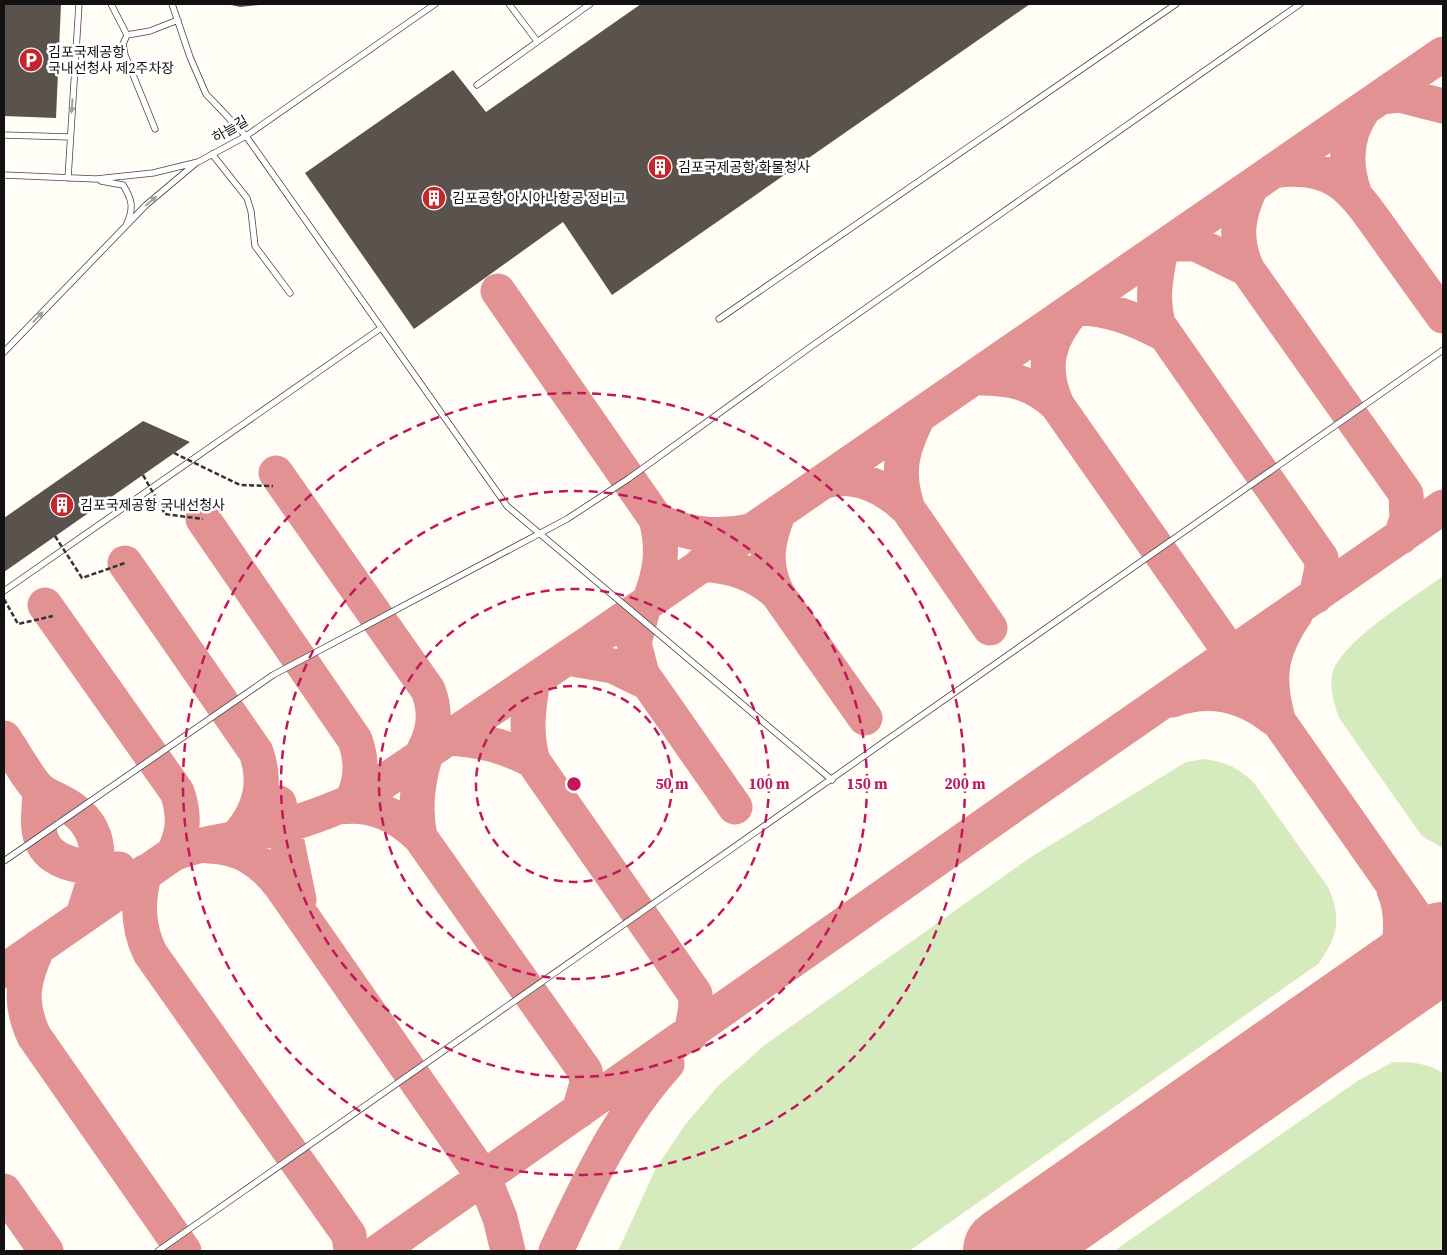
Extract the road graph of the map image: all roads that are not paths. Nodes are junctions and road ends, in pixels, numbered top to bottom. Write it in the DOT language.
graph roads {
  1 [pos="79,4"];
  2 [pos="111,4"];
  3 [pos="172,4"];
  4 [pos="435,4"];
  5 [pos="509,4"];
  6 [pos="590,4"];
  7 [pos="1176,4"];
  8 [pos="1300,4"];
  9 [pos="178,20"];
  10 [pos="127,35"];
  11 [pos="537,41"];
  12 [pos="477,85"];
  13 [pos="156,130"];
  14 [pos="4,135"];
  15 [pos="246,136"];
  16 [pos="70,137"];
  17 [pos="212,154"];
  18 [pos="198,162"];
  19 [pos="4,175"];
  20 [pos="68,178"];
  21 [pos="96,180"];
  22 [pos="123,229"];
  23 [pos="290,293"];
  24 [pos="719,319"];
  25 [pos="381,328"];
  26 [pos="1443,350"];
  27 [pos="4,352"];
  28 [pos="540,534"];
  29 [pos="4,592"];
  30 [pos="832,780"];
  31 [pos="4,861"];
  32 [pos="158,1251"];
  1 -- 16 [label="lane, one-way"];
  2 -- 10 [label="lane"];
  3 -- 9 [label="lane"];
  4 -- 15 [label="lane, 하늘길"];
  5 -- 11 [label="lane"];
  6 -- 11 [label="lane"];
  7 -- 24 [label="lane"];
  8 -- 28 [label="lane"];
  9 -- 10 [label="lane"];
  9 -- 15 [label="lane"];
  10 -- 13 [label="lane"];
  11 -- 12 [label="lane"];
  14 -- 16 [label="lane"];
  15 -- 17 [label="lane, 하늘길"];
  15 -- 25 [label="lane"];
  16 -- 20 [label="lane"];
  17 -- 18 [label="lane, 하늘길"];
  17 -- 23 [label="lane"];
  18 -- 21 [label="lane, 하늘길"];
  22 -- 18 [label="lane, one-way"];
  19 -- 20 [label="lane, 하늘길"];
  20 -- 21 [label="lane, 하늘길"];
  21 -- 22 [label="lane"];
  27 -- 22 [label="lane, one-way"];
  25 -- 28 [label="lane"];
  25 -- 29 [label="lane"];
  26 -- 30 [label="lane"];
  28 -- 30 [label="lane"];
  28 -- 31 [label="lane"];
  30 -- 32 [label="lane"];
}
